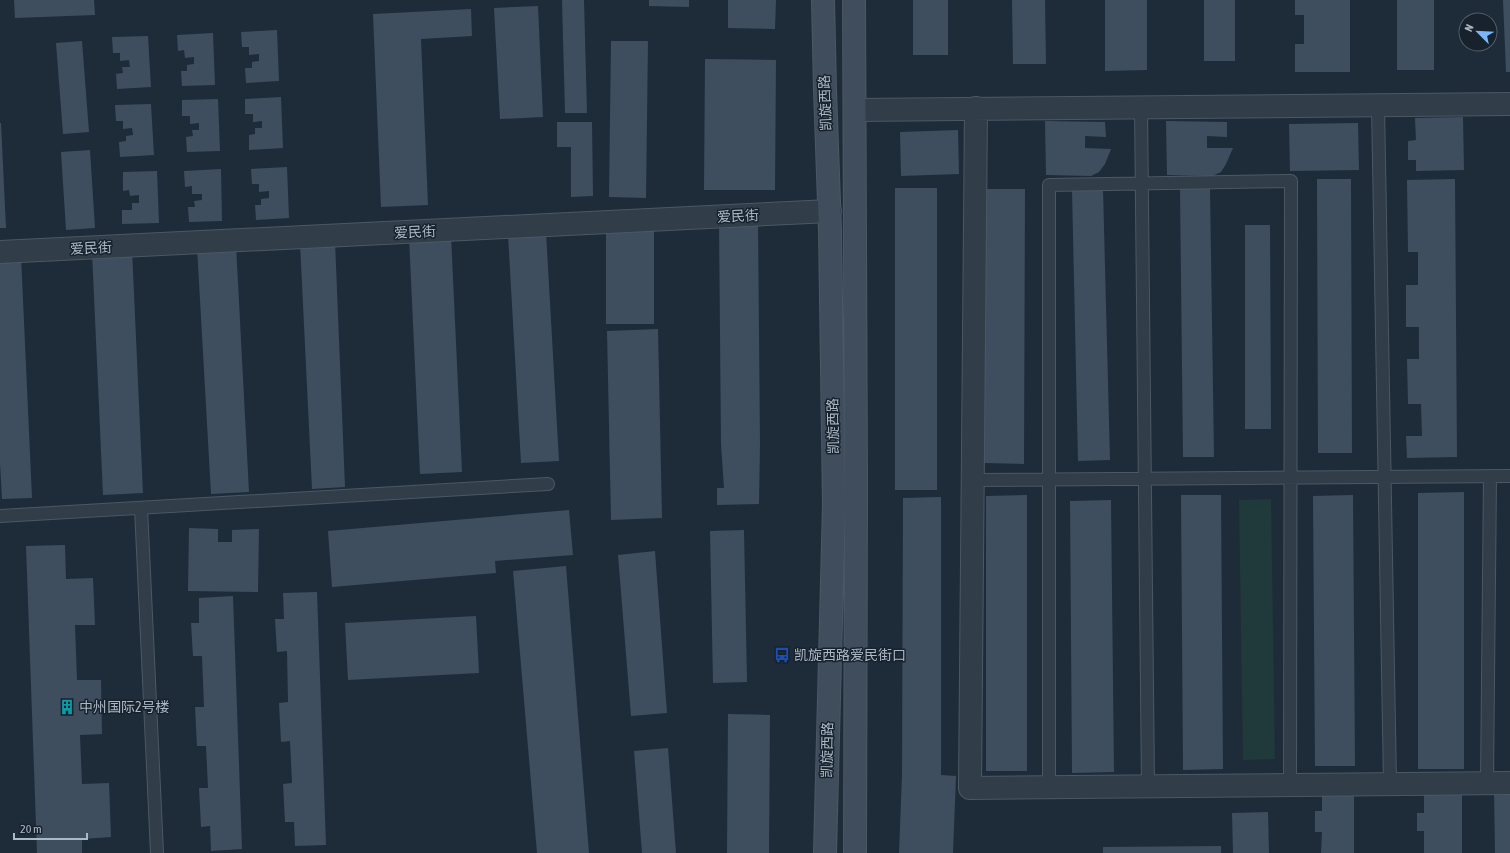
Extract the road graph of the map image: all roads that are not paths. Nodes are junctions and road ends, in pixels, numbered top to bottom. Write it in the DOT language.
graph roads {
  1 [pos="823,0"];
  2 [pos="854,0"];
  3 [pos="1510,104"];
  4 [pos="1378,105"];
  5 [pos="1141,107"];
  6 [pos="976,108"];
  7 [pos="855,110"];
  8 [pos="1142,184"];
  9 [pos="830,211"];
  10 [pos="0,252"];
  11 [pos="1490,476"];
  12 [pos="1510,476"];
  13 [pos="1385,477"];
  14 [pos="1291,478"];
  15 [pos="1145,479"];
  16 [pos="973,480"];
  17 [pos="1050,480"];
  18 [pos="548,484"];
  19 [pos="141,508"];
  20 [pos="0,516"];
  21 [pos="1487,783"];
  22 [pos="1510,783"];
  23 [pos="1390,784"];
  24 [pos="1290,785"];
  25 [pos="1148,786"];
  26 [pos="1049,787"];
  27 [pos="157,853"];
  28 [pos="825,853"];
  29 [pos="855,853"];
  1 -- 9 [label="main road, 凯旋西路"];
  2 -- 7 [label="main road, 凯旋西路"];
  3 -- 4 [label="street"];
  4 -- 5 [label="street"];
  4 -- 13 [label="lane"];
  5 -- 6 [label="street"];
  5 -- 8 [label="lane"];
  6 -- 7 [label="street"];
  6 -- 16 [label="street"];
  7 -- 29 [label="main road, 凯旋西路"];
  8 -- 14 [label="lane"];
  8 -- 15 [label="lane"];
  8 -- 17 [label="lane"];
  9 -- 10 [label="street, 爱民街"];
  9 -- 28 [label="main road, 凯旋西路"];
  11 -- 12 [label="lane"];
  11 -- 13 [label="lane"];
  11 -- 21 [label="lane"];
  13 -- 14 [label="lane"];
  13 -- 23 [label="lane"];
  14 -- 15 [label="lane"];
  14 -- 24 [label="lane"];
  15 -- 17 [label="lane"];
  15 -- 25 [label="lane"];
  16 -- 17 [label="lane"];
  16 -- 26 [label="street"];
  17 -- 26 [label="lane"];
  18 -- 19 [label="lane"];
  19 -- 20 [label="lane"];
  19 -- 27 [label="lane"];
  21 -- 22 [label="street"];
  21 -- 23 [label="street"];
  23 -- 24 [label="street"];
  24 -- 25 [label="street"];
  25 -- 26 [label="street"];
}
